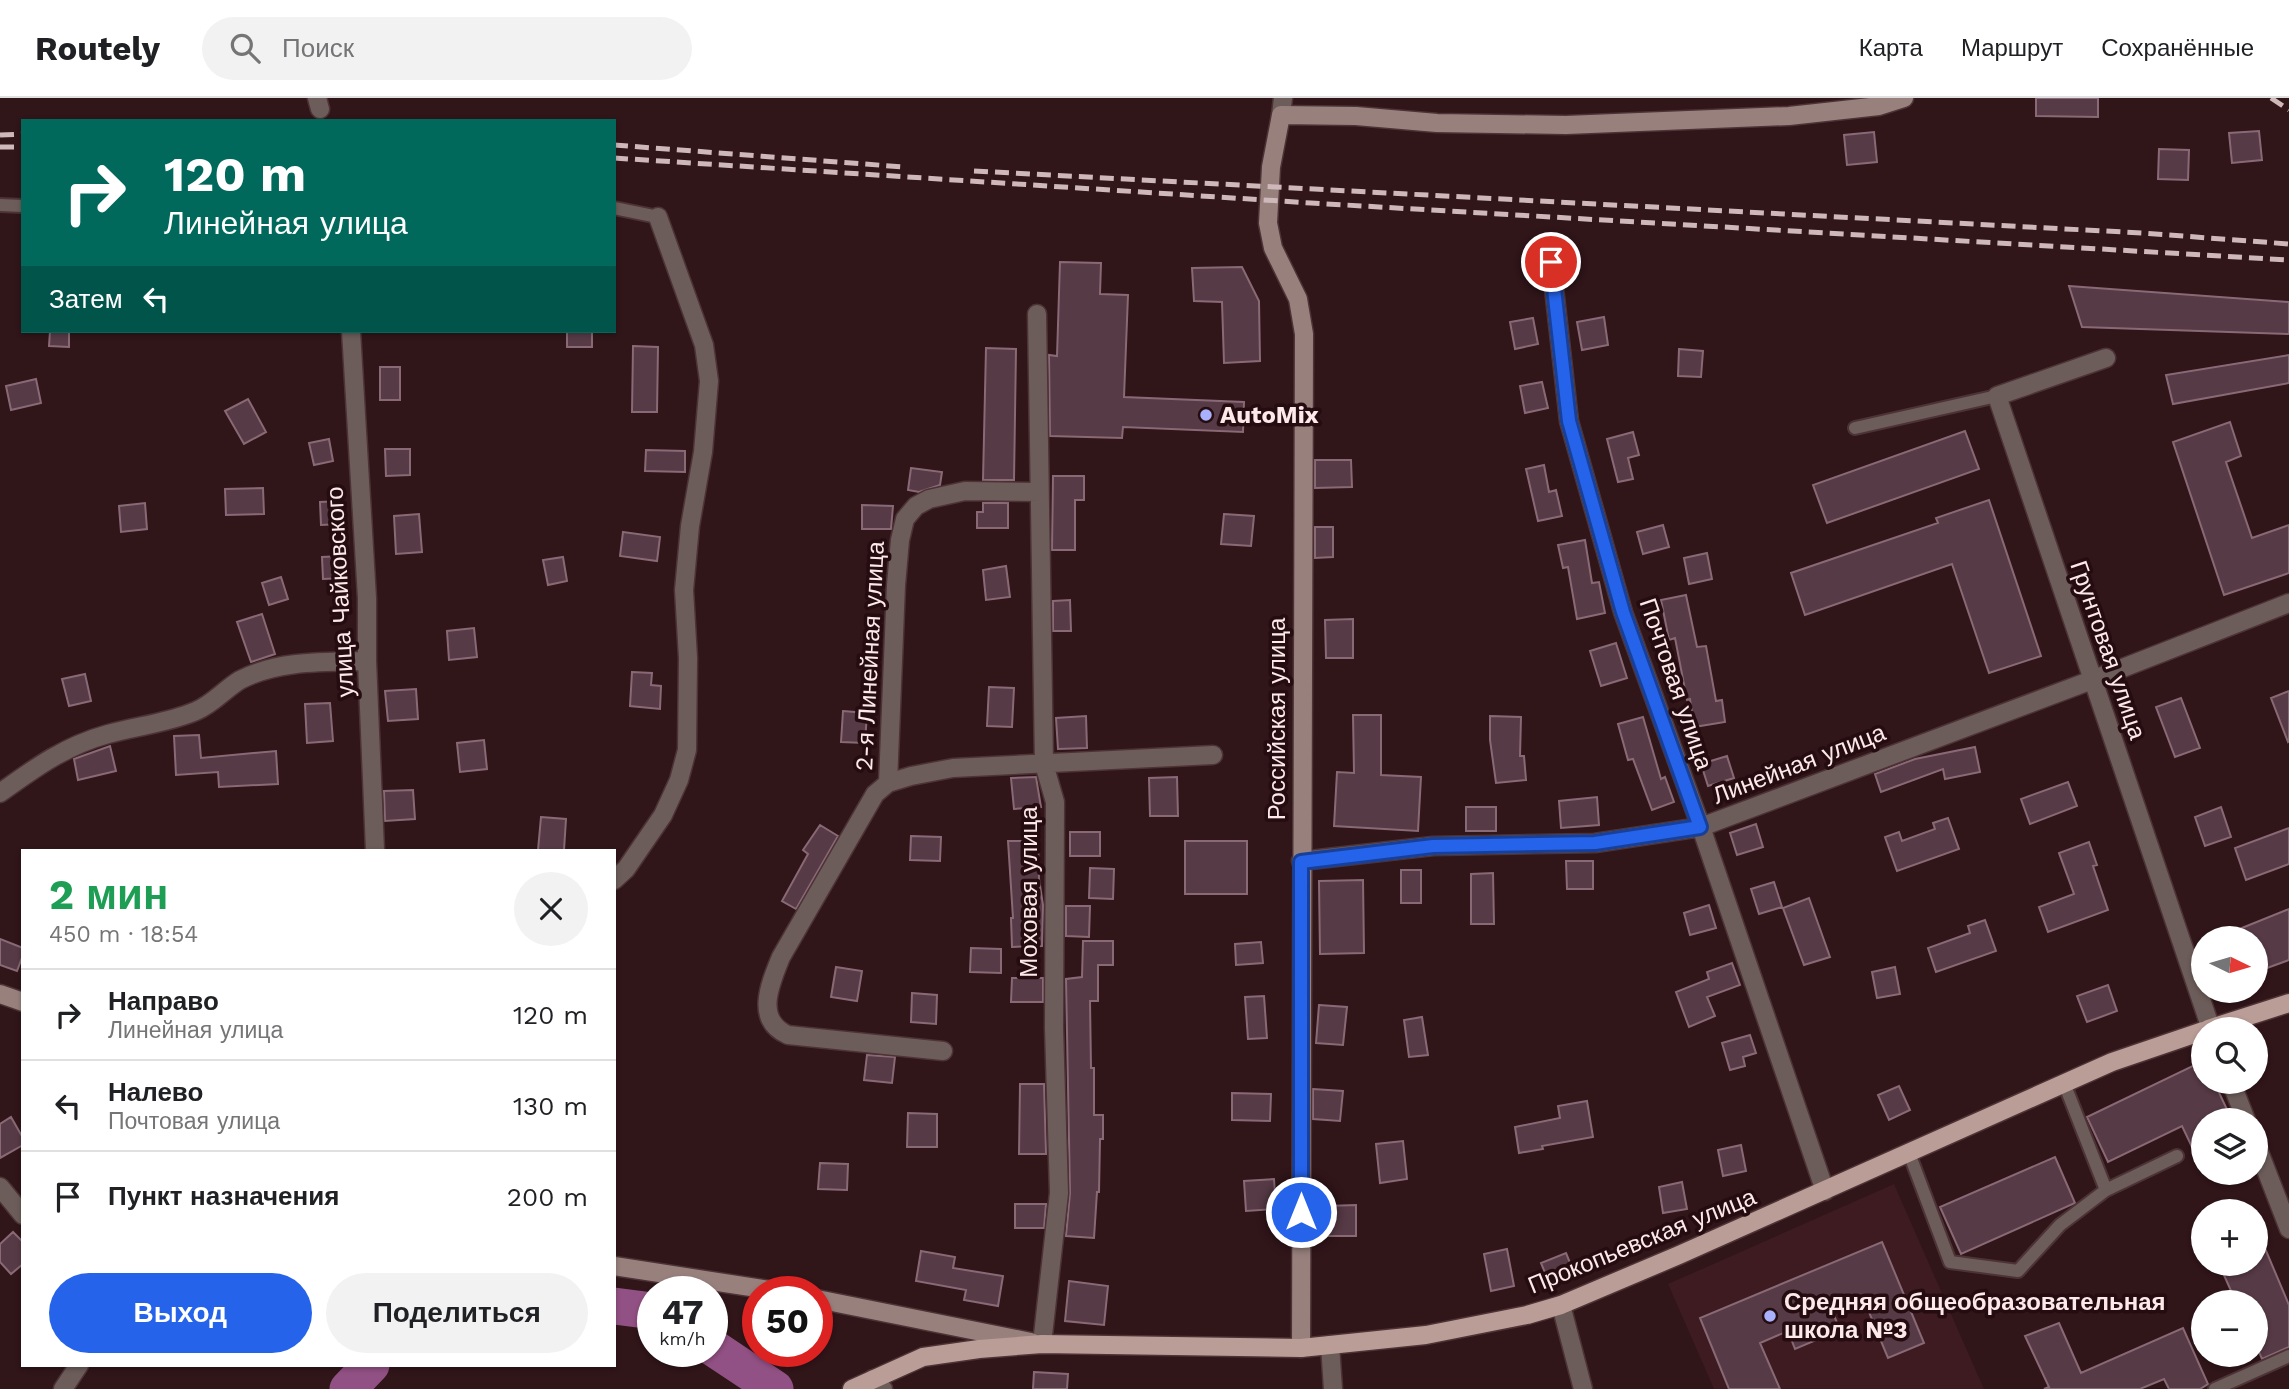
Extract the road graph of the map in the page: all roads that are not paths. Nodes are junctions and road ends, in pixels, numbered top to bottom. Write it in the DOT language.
graph roads {
  1 [pos="1904,98"];
  2 [pos="1282,107"];
  3 [pos="0,205"];
  4 [pos="21,206"];
  5 [pos="616,208"];
  6 [pos="658,217"];
  7 [pos="1551,262"];
  8 [pos="1037,314"];
  9 [pos="351,333"];
  10 [pos="2106,358"];
  11 [pos="1997,396"];
  12 [pos="1856,428"];
  13 [pos="1039,492"];
  14 [pos="2289,603"];
  15 [pos="367,661"];
  16 [pos="2092,680"];
  17 [pos="1213,755"];
  18 [pos="1044,764"];
  19 [pos="888,783"];
  20 [pos="0,793"];
  21 [pos="1700,827"];
  22 [pos="375,849"];
  23 [pos="1301,862"];
  24 [pos="616,878"];
  25 [pos="0,994"];
  26 [pos="21,1001"];
  27 [pos="2289,1003"];
  28 [pos="2204,1017"];
  29 [pos="2245,1017"];
  30 [pos="2191,1035"];
  31 [pos="943,1051"];
  32 [pos="2064,1083"];
  33 [pos="1909,1153"];
  34 [pos="2177,1156"];
  35 [pos="2268,1175"];
  36 [pos="0,1187"];
  37 [pos="2106,1190"];
  38 [pos="1825,1191"];
  39 [pos="21,1213"];
  40 [pos="2289,1229"];
  41 [pos="616,1266"];
  42 [pos="742,1286"];
  43 [pos="833,1302"];
  44 [pos="1560,1305"];
  45 [pos="1042,1344"];
  46 [pos="1330,1345"];
  47 [pos="1301,1348"];
  48 [pos="2289,1356"];
  49 [pos="78,1367"];
  50 [pos="878,1384"];
  51 [pos="853,1388"];
  52 [pos="63,1389"];
  53 [pos="1333,1389"];
  54 [pos="1583,1389"];
  55 [pos="2214,1389"];
  1 -- 2 [label="main road"];
  2 -- 23 [label="main road, Российская улица"];
  3 -- 4 [label="lane"];
  5 -- 6 [label="lane"];
  6 -- 24 [label="street"];
  7 -- 21 [label="street, Почтовая улица"];
  8 -- 13 [label="street, Моховая улица"];
  9 -- 15 [label="street, улица Чайковского"];
  10 -- 11 [label="street"];
  11 -- 12 [label="lane"];
  11 -- 16 [label="street, Грунтовая улица"];
  13 -- 18 [label="street, Моховая улица"];
  13 -- 19 [label="street, 2-я Линейная улица"];
  14 -- 16 [label="street, Линейная улица"];
  15 -- 20 [label="street"];
  15 -- 22 [label="street, улица Чайковского"];
  16 -- 21 [label="street, Линейная улица"];
  16 -- 28 [label="street, Грунтовая улица"];
  17 -- 18 [label="street"];
  18 -- 19 [label="street"];
  18 -- 45 [label="street, Моховая улица"];
  19 -- 31 [label="street, 2-я Линейная улица"];
  21 -- 23 [label="street, Линейная улица"];
  21 -- 38 [label="street, Почтовая улица"];
  23 -- 47 [label="main road, Российская улица"];
  25 -- 26 [label="main road"];
  27 -- 29 [label="main road, Прокопьевская улица"];
  30 -- 32 [label="main road, Прокопьевская улица"];
  32 -- 33 [label="main road, Прокопьевская улица"];
  32 -- 37 [label="lane"];
  33 -- 37 [label="lane"];
  33 -- 38 [label="main road, Прокопьевская улица"];
  34 -- 37 [label="lane"];
  35 -- 40 [label="street"];
  36 -- 39 [label="street"];
  38 -- 44 [label="main road, Прокопьевская улица"];
  41 -- 42 [label="main road"];
  43 -- 45 [label="main road, Прокопьевская улица"];
  44 -- 46 [label="main road, Прокопьевская улица"];
  44 -- 54 [label="street"];
  45 -- 47 [label="main road, Прокопьевская улица"];
  45 -- 50 [label="main road"];
  46 -- 47 [label="main road, Прокопьевская улица"];
  46 -- 53 [label="street"];
  48 -- 55 [label="lane"];
  49 -- 52 [label="street"];
  50 -- 51 [label="main road"];
}
